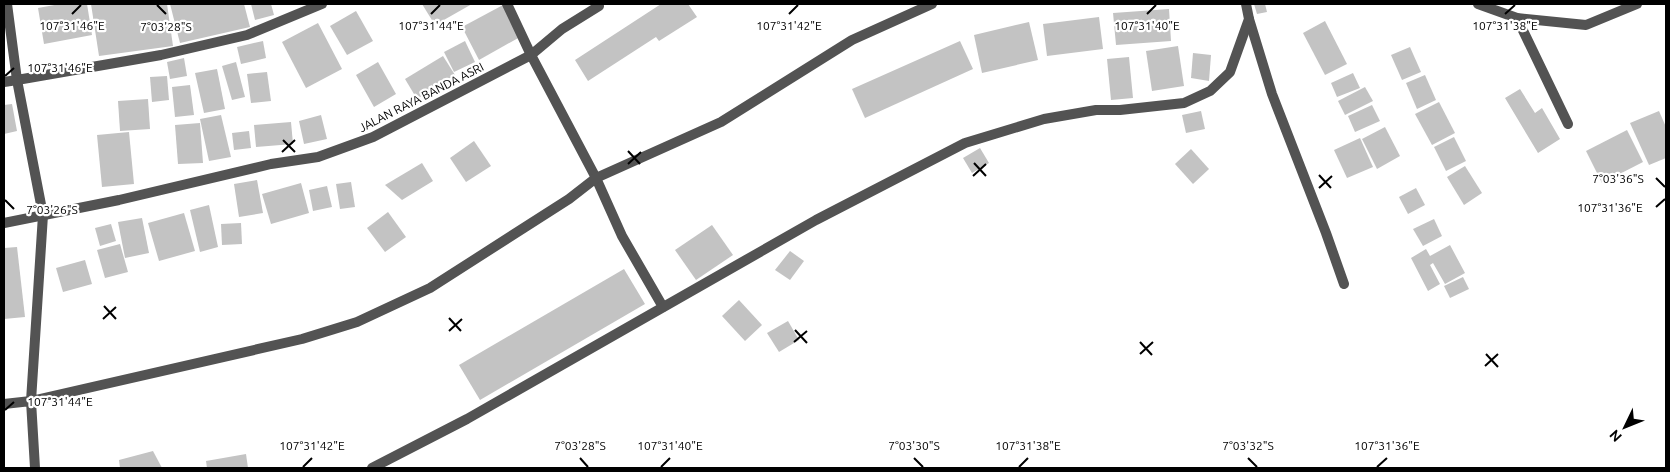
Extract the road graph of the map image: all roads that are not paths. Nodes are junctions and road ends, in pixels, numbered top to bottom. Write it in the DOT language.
graph roads {
  1 [pos="7,4"];
  2 [pos="322,4"];
  3 [pos="507,4"];
  4 [pos="932,4"];
  5 [pos="1246,4"];
  6 [pos="1478,4"];
  7 [pos="1637,4"];
  8 [pos="599,6"];
  9 [pos="1516,18"];
  10 [pos="1249,19"];
  11 [pos="531,54"];
  12 [pos="17,80"];
  13 [pos="4,82"];
  14 [pos="1568,124"];
  15 [pos="596,178"];
  16 [pos="43,214"];
  17 [pos="4,223"];
  18 [pos="1344,284"];
  19 [pos="664,307"];
  20 [pos="31,401"];
  21 [pos="4,404"];
  22 [pos="35,468"];
  23 [pos="372,468"];
  1 -- 12 [label="street"];
  2 -- 12 [label="street"];
  3 -- 11 [label="street"];
  4 -- 15 [label="street"];
  5 -- 10 [label="street"];
  6 -- 9 [label="street"];
  7 -- 9 [label="street"];
  8 -- 11 [label="street, JALAN RAYA BANDA ASRI"];
  9 -- 14 [label="street"];
  10 -- 18 [label="street"];
  10 -- 19 [label="street"];
  11 -- 15 [label="street"];
  11 -- 16 [label="street, JALAN RAYA BANDA ASRI"];
  12 -- 13 [label="street"];
  12 -- 16 [label="street"];
  15 -- 19 [label="street"];
  15 -- 20 [label="street"];
  16 -- 17 [label="street, JALAN RAYA BANDA ASRI"];
  16 -- 20 [label="street"];
  19 -- 23 [label="street"];
  20 -- 21 [label="street"];
  20 -- 22 [label="street"];
}
